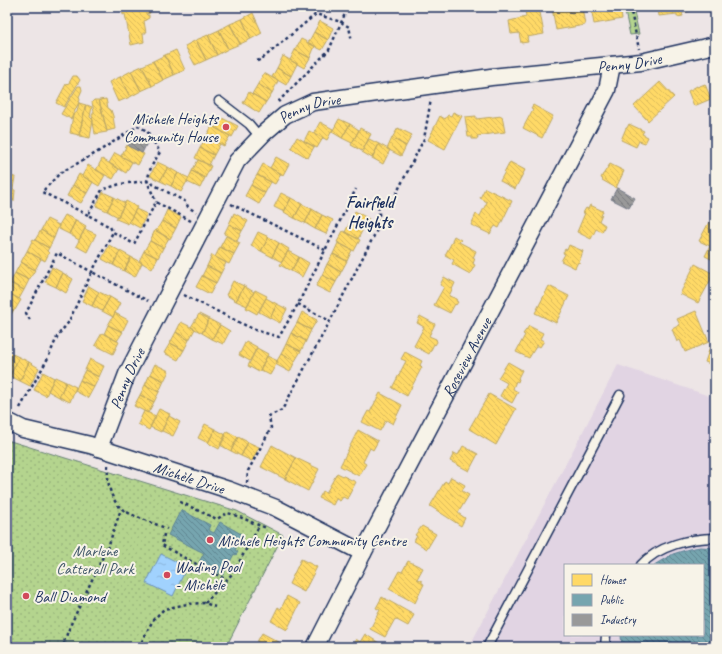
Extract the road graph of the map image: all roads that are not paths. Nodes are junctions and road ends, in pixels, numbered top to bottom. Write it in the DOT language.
graph roads {
  1 [pos="715,45"];
  2 [pos="612,65"];
  3 [pos="220,101"];
  4 [pos="260,137"];
  5 [pos="620,395"];
  6 [pos="7,421"];
  7 [pos="99,448"];
  8 [pos="715,538"];
  9 [pos="363,553"];
  10 [pos="642,564"];
  11 [pos="606,636"];
  12 [pos="315,647"];
  13 [pos="487,647"];
  14 [pos="605,647"];
  1 -- 2 [label="street, Penny Drive"];
  2 -- 4 [label="street, Penny Drive"];
  2 -- 9 [label="street, Roseview Avenue"];
  3 -- 4 [label="lane"];
  4 -- 7 [label="street, Penny Drive"];
  5 -- 13 [label="lane"];
  6 -- 7 [label="street, Michèle Drive"];
  7 -- 9 [label="street, Michèle Drive"];
  8 -- 10 [label="lane"];
  9 -- 12 [label="street, Roseview Avenue"];
  11 -- 14 [label="lane"];
}
